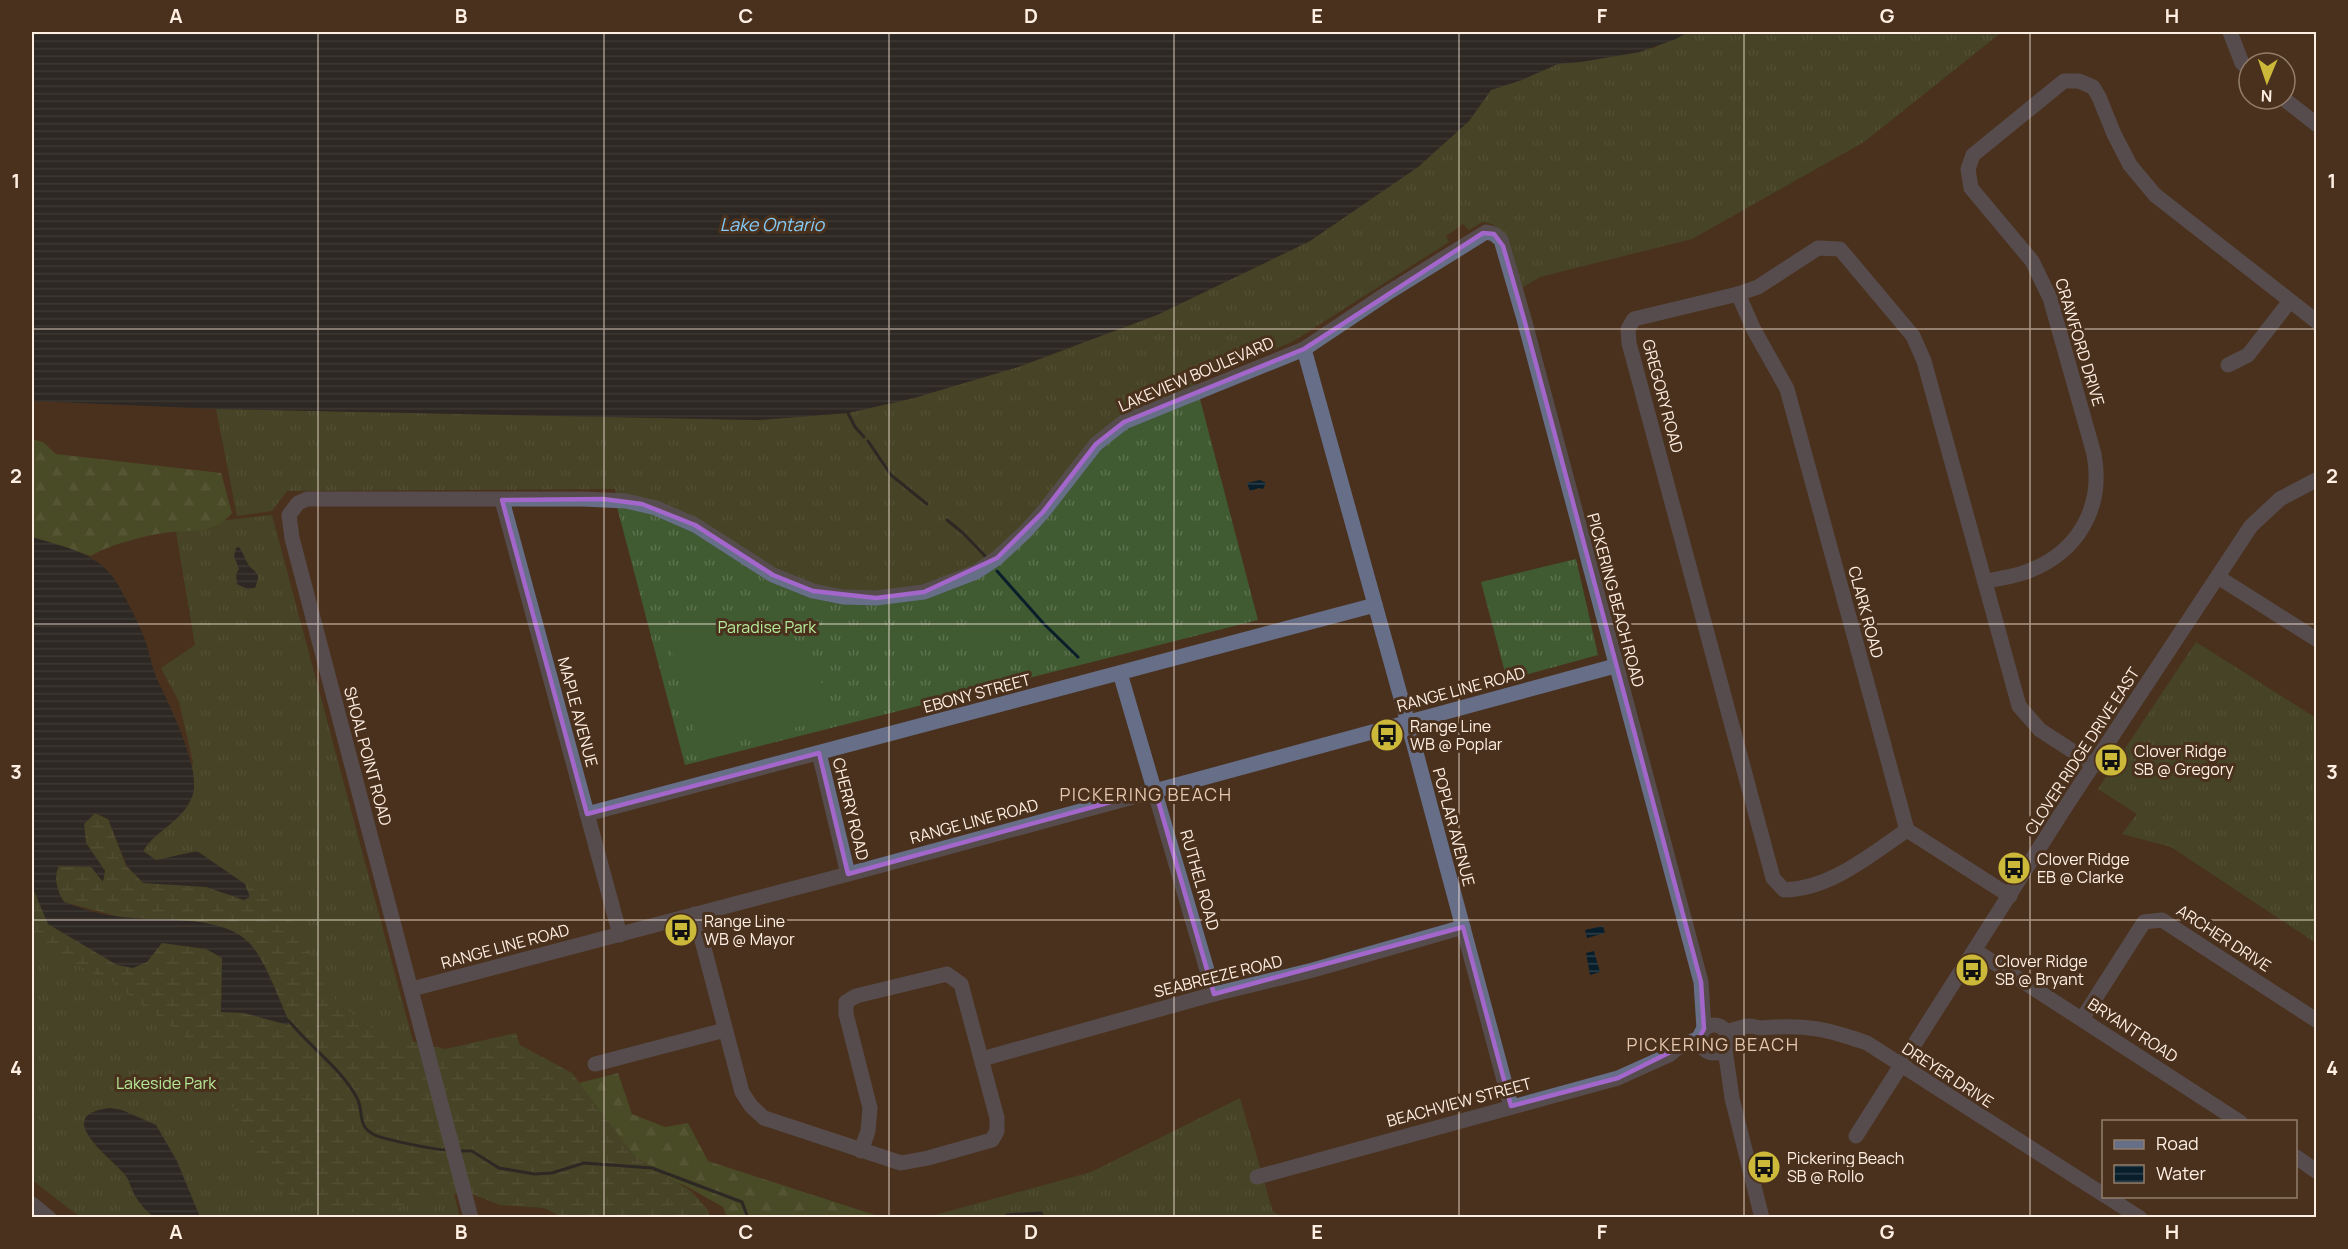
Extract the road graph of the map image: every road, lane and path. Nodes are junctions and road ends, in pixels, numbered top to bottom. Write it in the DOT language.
graph roads {
  1 [pos="2230,32"];
  2 [pos="2237,51"];
  3 [pos="2297,109"];
  4 [pos="2316,124"];
  5 [pos="1490,232"];
  6 [pos="1738,294"];
  7 [pos="2290,301"];
  8 [pos="2316,321"];
  9 [pos="1304,349"];
  10 [pos="2228,365"];
  11 [pos="2316,480"];
  12 [pos="502,500"];
  13 [pos="2218,577"];
  14 [pos="1985,582"];
  15 [pos="1375,605"];
  16 [pos="2316,639"];
  17 [pos="1615,666"];
  18 [pos="1120,673"];
  19 [pos="1407,722"];
  20 [pos="819,753"];
  21 [pos="2094,765"];
  22 [pos="1155,790"];
  23 [pos="587,814"];
  24 [pos="1907,830"];
  25 [pos="848,874"];
  26 [pos="2010,896"];
  27 [pos="694,915"];
  28 [pos="1463,927"];
  29 [pos="620,935"];
  30 [pos="1976,951"];
  31 [pos="412,989"];
  32 [pos="1214,994"];
  33 [pos="2082,1019"];
  34 [pos="2316,1020"];
  35 [pos="725,1030"];
  36 [pos="1715,1040"];
  37 [pos="982,1059"];
  38 [pos="595,1064"];
  39 [pos="1900,1066"];
  40 [pos="1511,1106"];
  41 [pos="2237,1120"];
  42 [pos="1856,1136"];
  43 [pos="861,1151"];
  44 [pos="2297,1158"];
  45 [pos="2316,1171"];
  46 [pos="1257,1177"];
  47 [pos="2102,1195"];
  48 [pos="2107,1198"];
  49 [pos="32,1204"];
  50 [pos="49,1218"];
  51 [pos="471,1218"];
  52 [pos="1762,1218"];
  53 [pos="2140,1218"];
  1 -- 2 [label="street"];
  3 -- 4 [label="street"];
  5 -- 9 [label="street, LAKEVIEW BOULEVARD"];
  5 -- 17 [label="street, PICKERING BEACH ROAD"];
  6 -- 14 [label="street, GREGORY ROAD"];
  6 -- 24 [label="street, CLARK ROAD"];
  6 -- 24 [label="street, GREGORY ROAD"];
  7 -- 8 [label="street, CRAWFORD DRIVE"];
  7 -- 10 [label="street"];
  7 -- 14 [label="street, CRAWFORD DRIVE"];
  9 -- 12 [label="street, LAKEVIEW BOULEVARD"];
  9 -- 15 [label="street, POPLAR AVENUE"];
  11 -- 13 [label="street, CLOVER RIDGE DRIVE EAST"];
  12 -- 23 [label="street, MAPLE AVENUE"];
  12 -- 31 [label="street, SHOAL POINT ROAD"];
  13 -- 16 [label="street"];
  13 -- 21 [label="street, CLOVER RIDGE DRIVE EAST"];
  14 -- 21 [label="street, GREGORY ROAD"];
  15 -- 18 [label="street, EBONY STREET"];
  15 -- 19 [label="street, POPLAR AVENUE"];
  17 -- 19 [label="street, RANGE LINE ROAD"];
  17 -- 36 [label="street, PICKERING BEACH ROAD"];
  18 -- 20 [label="street, EBONY STREET"];
  18 -- 22 [label="street, RUTHEL ROAD"];
  19 -- 22 [label="street, RANGE LINE ROAD"];
  19 -- 28 [label="street, POPLAR AVENUE"];
  20 -- 23 [label="street, EBONY STREET"];
  20 -- 25 [label="street, CHERRY ROAD"];
  21 -- 26 [label="street, CLOVER RIDGE DRIVE EAST"];
  22 -- 25 [label="street, RANGE LINE ROAD"];
  22 -- 32 [label="street, RUTHEL ROAD"];
  23 -- 29 [label="street, MAPLE AVENUE"];
  24 -- 26 [label="street"];
  25 -- 27 [label="street, RANGE LINE ROAD"];
  26 -- 30 [label="street, CLOVER RIDGE DRIVE EAST"];
  27 -- 29 [label="street, RANGE LINE ROAD"];
  27 -- 35 [label="street"];
  28 -- 32 [label="street, SEABREEZE ROAD"];
  28 -- 40 [label="street, POPLAR AVENUE"];
  29 -- 31 [label="street, RANGE LINE ROAD"];
  30 -- 33 [label="street, BRYANT ROAD"];
  30 -- 39 [label="street, CLOVER RIDGE DRIVE EAST"];
  31 -- 51 [label="street, SHOAL POINT ROAD"];
  32 -- 37 [label="street, SEABREEZE ROAD"];
  33 -- 34 [label="street, ARCHER DRIVE"];
  33 -- 41 [label="street, BRYANT ROAD"];
  35 -- 38 [label="street"];
  35 -- 43 [label="street"];
  36 -- 39 [label="street, DREYER DRIVE"];
  36 -- 40 [label="street, BEACHVIEW STREET"];
  36 -- 52 [label="street, PICKERING BEACH ROAD"];
  37 -- 43 [label="street"];
  37 -- 43 [label="street"];
  39 -- 42 [label="street, CLOVER RIDGE DRIVE EAST"];
  39 -- 47 [label="street, DREYER DRIVE"];
  40 -- 46 [label="street, BEACHVIEW STREET"];
  44 -- 45 [label="street"];
  48 -- 53 [label="street, DREYER DRIVE"];
  49 -- 50 [label="street"];
}
